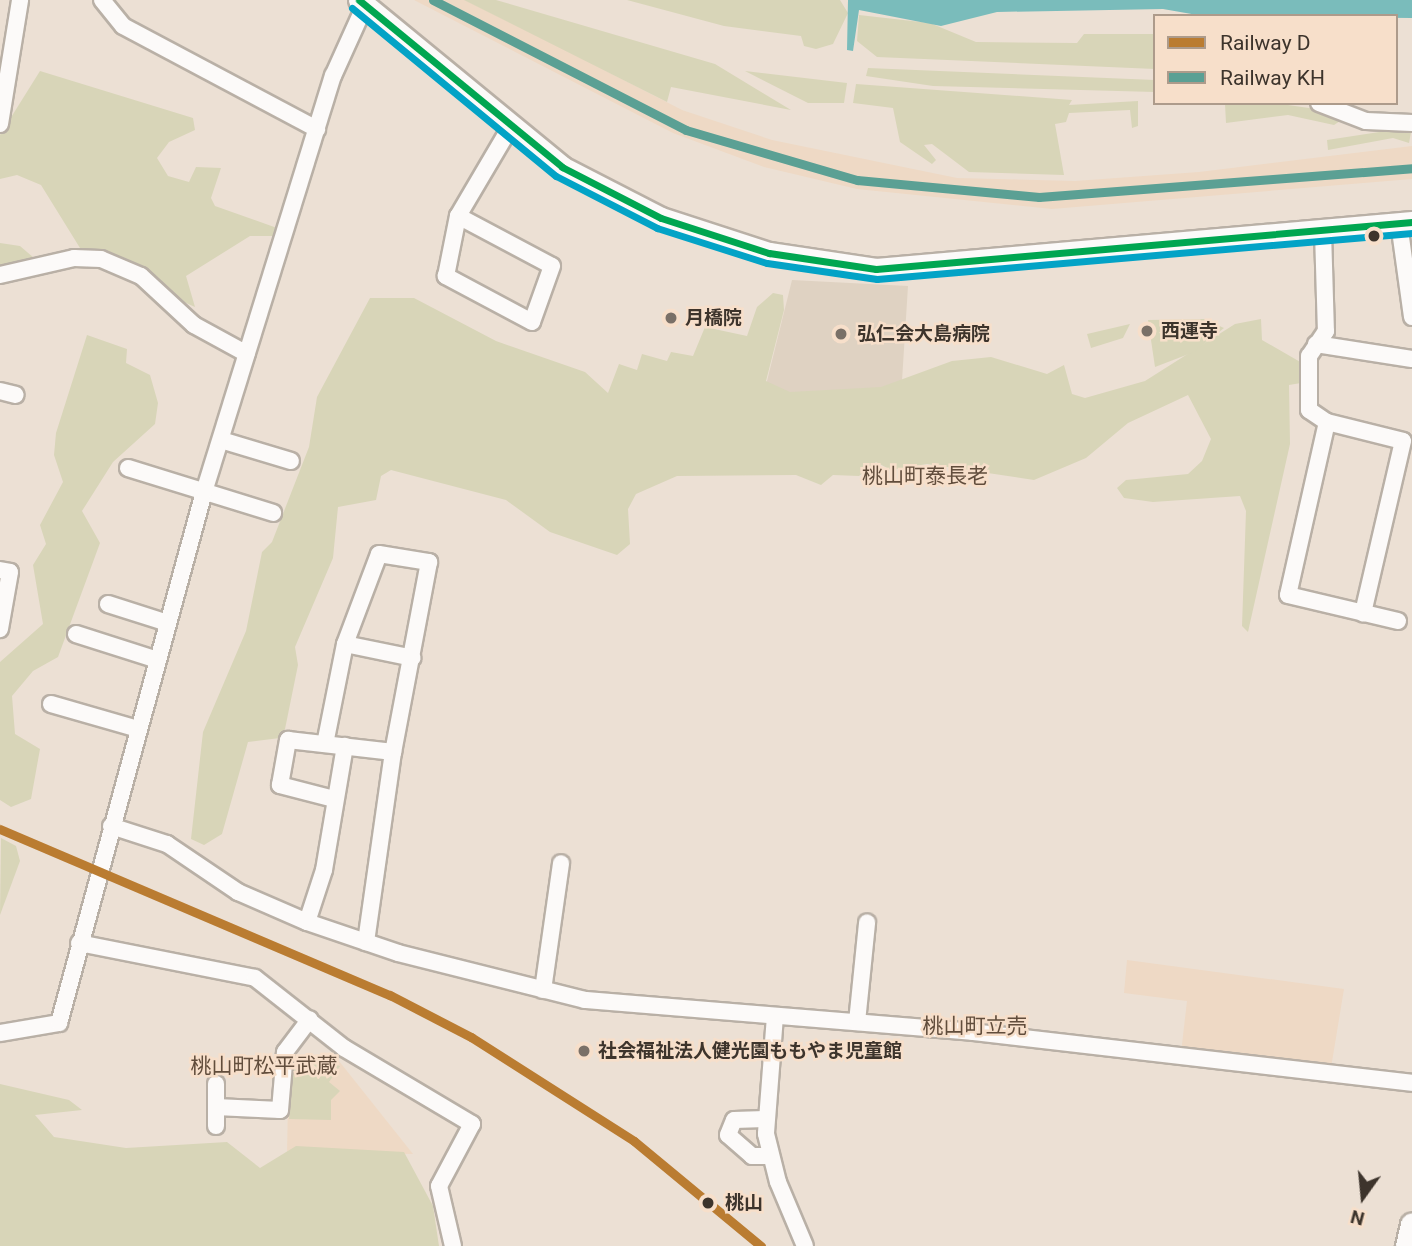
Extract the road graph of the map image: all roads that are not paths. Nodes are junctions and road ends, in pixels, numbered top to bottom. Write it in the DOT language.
graph roads {
  1 [pos="20,0"];
  2 [pos="102,0"];
  3 [pos="363,2"];
  4 [pos="1324,105"];
  5 [pos="1412,123"];
  6 [pos="0,124"];
  7 [pos="511,126"];
  8 [pos="317,129"];
  9 [pos="458,216"];
  10 [pos="1406,223"];
  11 [pos="1323,232"];
  12 [pos="0,275"];
  13 [pos="1412,317"];
  14 [pos="1316,344"];
  15 [pos="247,354"];
  16 [pos="1412,359"];
  17 [pos="1327,422"];
  18 [pos="221,440"];
  19 [pos="291,461"];
  20 [pos="128,468"];
  21 [pos="204,492"];
  22 [pos="273,513"];
  23 [pos="0,570"];
  24 [pos="108,604"];
  25 [pos="1363,613"];
  26 [pos="1398,621"];
  27 [pos="168,623"];
  28 [pos="0,629"];
  29 [pos="76,634"];
  30 [pos="345,644"];
  31 [pos="414,658"];
  32 [pos="158,660"];
  33 [pos="51,704"];
  34 [pos="138,729"];
  35 [pos="325,744"];
  36 [pos="345,746"];
  37 [pos="393,752"];
  38 [pos="334,799"];
  39 [pos="111,826"];
  40 [pos="561,863"];
  41 [pos="307,922"];
  42 [pos="867,923"];
  43 [pos="366,942"];
  44 [pos="79,943"];
  45 [pos="543,990"];
  46 [pos="775,1016"];
  47 [pos="310,1019"];
  48 [pos="857,1022"];
  49 [pos="0,1034"];
  50 [pos="1412,1083"];
  51 [pos="216,1084"];
  52 [pos="216,1107"];
  53 [pos="765,1119"];
  54 [pos="216,1126"];
  55 [pos="770,1156"];
  56 [pos="1412,1225"];
  57 [pos="453,1246"];
  58 [pos="805,1246"];
  59 [pos="1407,1246"];
  1 -- 6 [label="street"];
  2 -- 8 [label="street"];
  3 -- 7 [label="main road"];
  3 -- 8 [label="street"];
  4 -- 5 [label="street"];
  7 -- 9 [label="street"];
  7 -- 11 [label="main road"];
  8 -- 15 [label="street"];
  9 -- 9 [label="street"];
  10 -- 11 [label="main road"];
  10 -- 13 [label="street"];
  11 -- 14 [label="street"];
  12 -- 15 [label="street"];
  14 -- 16 [label="street"];
  14 -- 17 [label="street"];
  15 -- 18 [label="street"];
  17 -- 25 [label="street"];
  17 -- 25 [label="street"];
  18 -- 19 [label="street"];
  18 -- 21 [label="street"];
  20 -- 21 [label="street"];
  21 -- 22 [label="street"];
  21 -- 27 [label="street"];
  23 -- 28 [label="street"];
  24 -- 27 [label="street"];
  25 -- 26 [label="street"];
  27 -- 32 [label="street"];
  29 -- 32 [label="street"];
  30 -- 31 [label="street"];
  30 -- 31 [label="street"];
  30 -- 35 [label="street"];
  31 -- 37 [label="street"];
  32 -- 34 [label="street"];
  33 -- 34 [label="street"];
  34 -- 39 [label="street"];
  35 -- 36 [label="street"];
  35 -- 38 [label="street"];
  36 -- 37 [label="street"];
  36 -- 38 [label="street"];
  37 -- 43 [label="street"];
  38 -- 41 [label="street"];
  39 -- 41 [label="street"];
  39 -- 44 [label="street"];
  40 -- 45 [label="street"];
  41 -- 43 [label="street"];
  42 -- 48 [label="street"];
  43 -- 45 [label="street"];
  44 -- 47 [label="street"];
  44 -- 49 [label="street"];
  45 -- 46 [label="street"];
  46 -- 48 [label="street"];
  46 -- 53 [label="street"];
  47 -- 52 [label="street"];
  47 -- 57 [label="street"];
  48 -- 50 [label="street"];
  51 -- 52 [label="street"];
  52 -- 54 [label="street"];
  53 -- 55 [label="street"];
  53 -- 55 [label="street"];
  55 -- 58 [label="street"];
  56 -- 59 [label="highway"];
}
